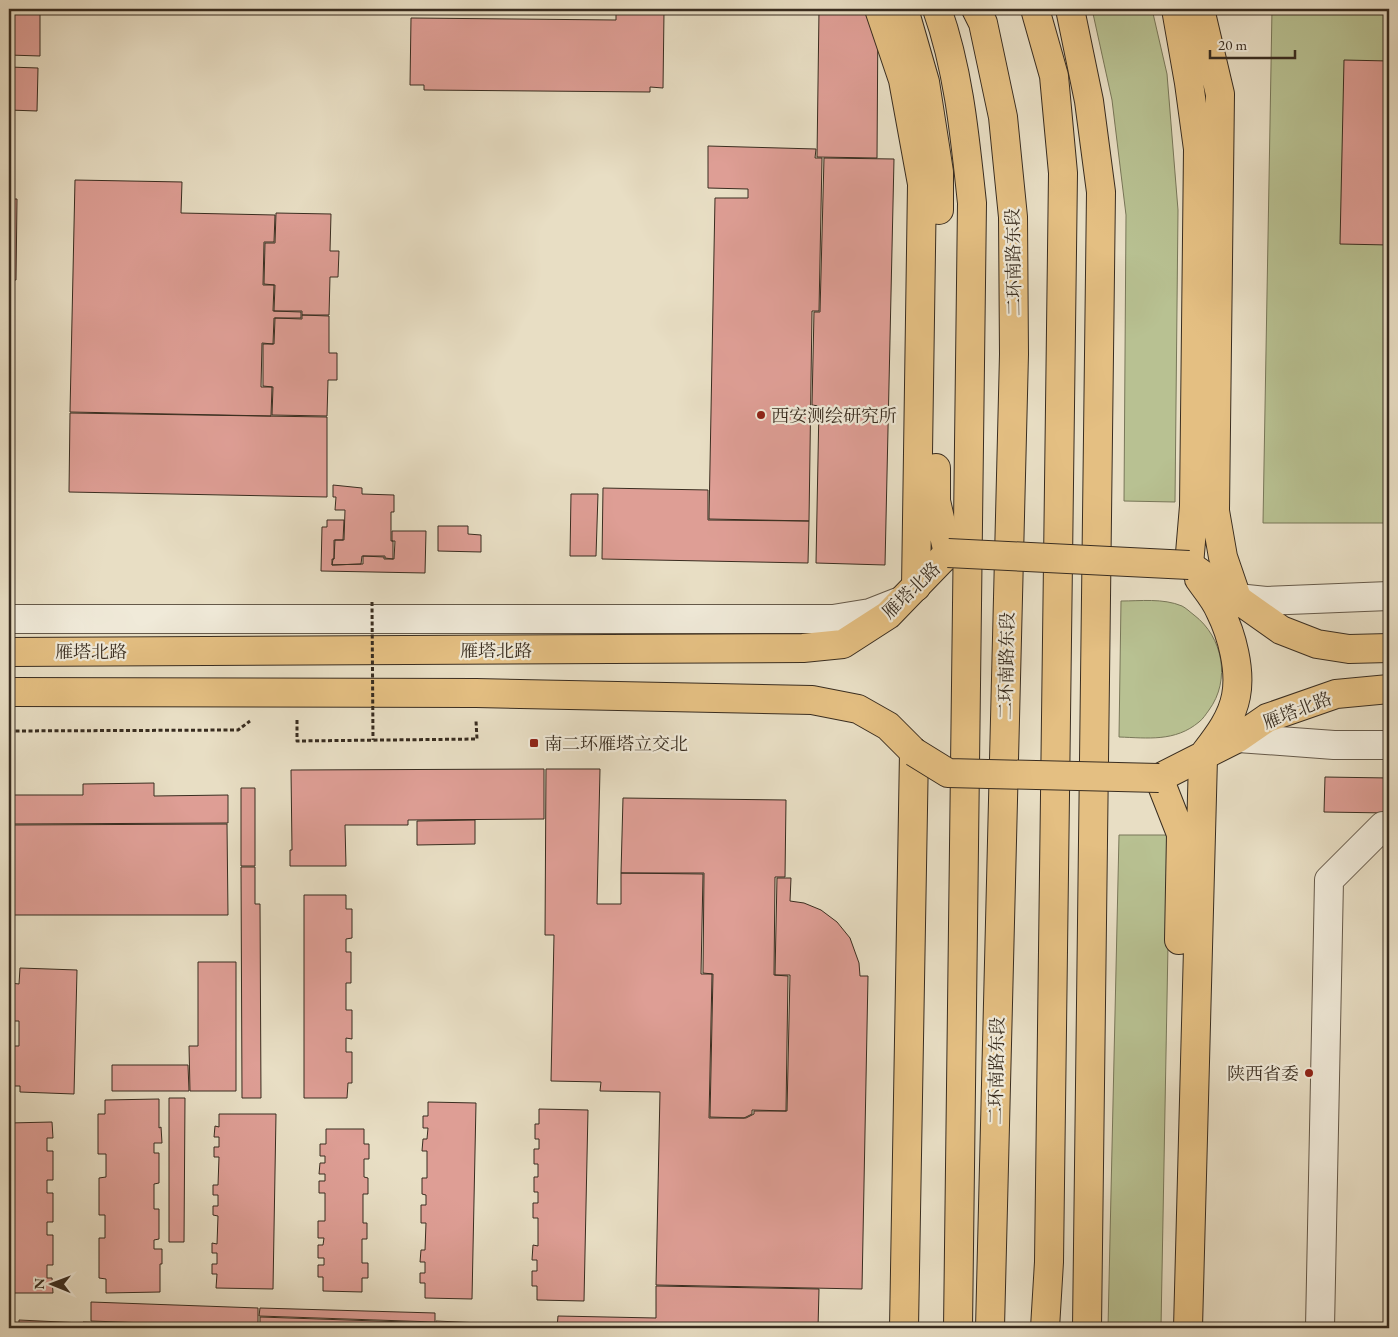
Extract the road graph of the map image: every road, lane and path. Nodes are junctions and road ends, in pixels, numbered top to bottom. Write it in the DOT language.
graph roads {
  1 [pos="879,9"];
  2 [pos="904,9"];
  3 [pos="938,9"];
  4 [pos="976,9"];
  5 [pos="1035,9"];
  6 [pos="1070,9"];
  7 [pos="1176,9"];
  8 [pos="1200,9"];
  9 [pos="948,553"];
  10 [pos="1189,565"];
  11 [pos="909,594"];
  12 [pos="1389,596"];
  13 [pos="1237,598"];
  14 [pos="372,602"];
  15 [pos="9,618"];
  16 [pos="1389,648"];
  17 [pos="9,652"];
  18 [pos="1389,689"];
  19 [pos="9,692"];
  20 [pos="252,720"];
  21 [pos="9,731"];
  22 [pos="1238,738"];
  23 [pos="476,739"];
  24 [pos="297,740"];
  25 [pos="373,740"];
  26 [pos="1389,745"];
  27 [pos="914,752"];
  28 [pos="1202,758"];
  29 [pos="1158,778"];
  30 [pos="1389,826"];
  31 [pos="904,1328"];
  32 [pos="958,1328"];
  33 [pos="990,1328"];
  34 [pos="1045,1328"];
  35 [pos="1087,1328"];
  36 [pos="1172,1328"];
  37 [pos="1188,1328"];
  38 [pos="1320,1328"];
  1 -- 11 [label="main road"];
  2 -- 9 [label="main road"];
  3 -- 32 [label="main road"];
  4 -- 33 [label="main road, 二环南路东段"];
  5 -- 34 [label="main road"];
  6 -- 35 [label="main road"];
  7 -- 10 [label="main road"];
  8 -- 13 [label="main road"];
  9 -- 10 [label="main road, bridge"];
  9 -- 11 [label="main road, 雁塔北路"];
  10 -- 13 [label="main road"];
  10 -- 28 [label="main road"];
  11 -- 15 [label="street"];
  11 -- 17 [label="main road, 雁塔北路"];
  12 -- 13 [label="street"];
  13 -- 16 [label="main road"];
  14 -- 25 [label="path, bridge"];
  18 -- 22 [label="main road, 雁塔北路"];
  19 -- 27 [label="main road"];
  20 -- 21 [label="path"];
  22 -- 26 [label="street"];
  22 -- 28 [label="main road, 雁塔北路"];
  23 -- 25 [label="path"];
  24 -- 25 [label="path"];
  27 -- 29 [label="main road, bridge"];
  27 -- 31 [label="main road"];
  28 -- 29 [label="main road, 雁塔北路"];
  28 -- 37 [label="main road"];
  29 -- 36 [label="main road"];
  30 -- 38 [label="street"];
}
